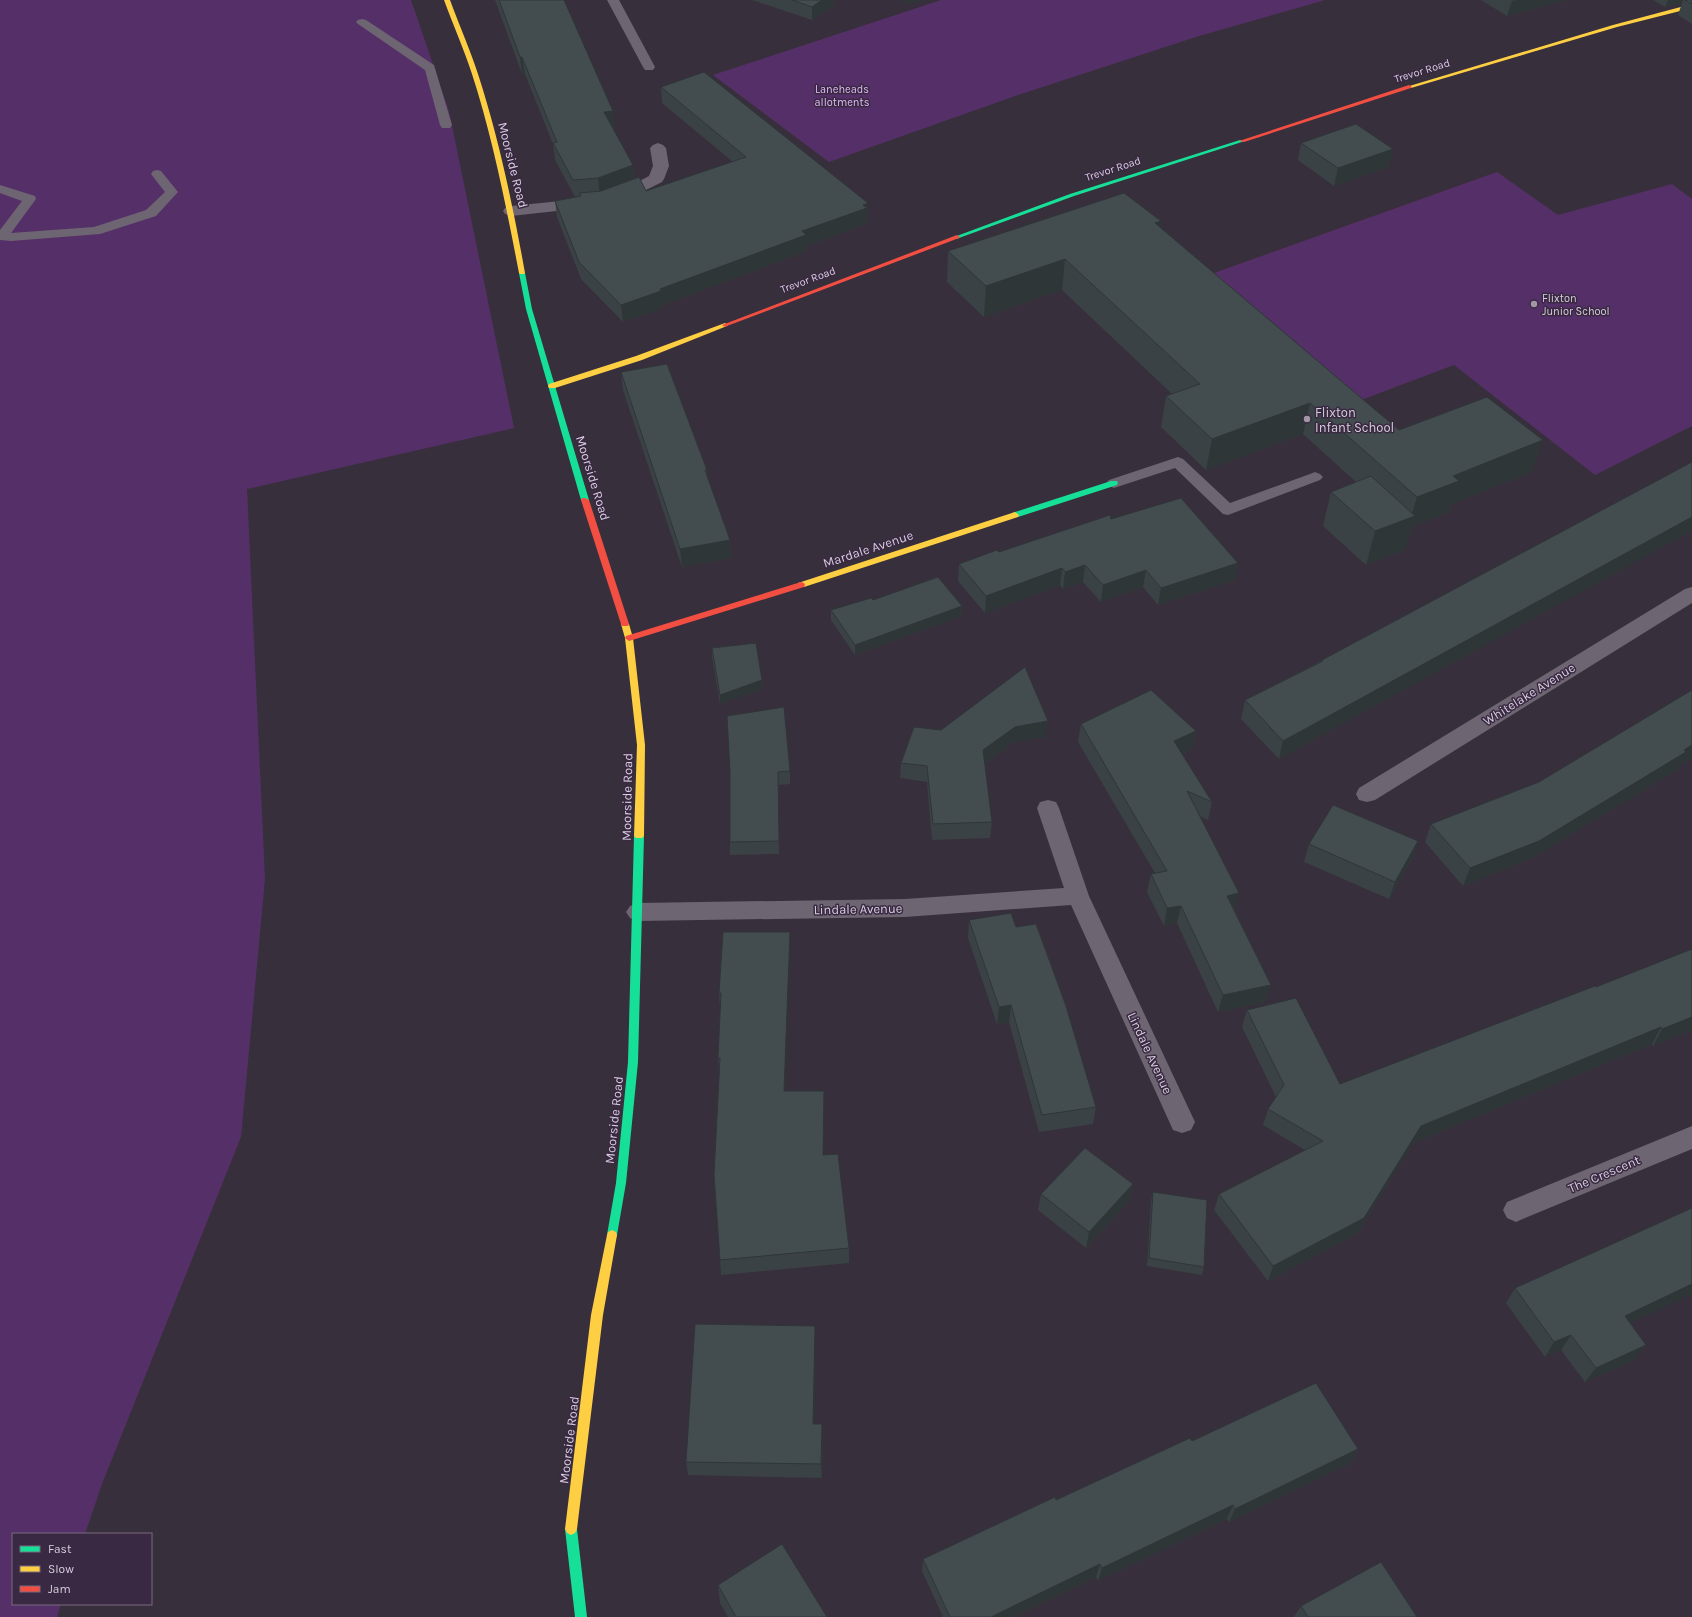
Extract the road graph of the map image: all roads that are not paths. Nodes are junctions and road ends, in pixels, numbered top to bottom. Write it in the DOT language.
graph roads {
  1 [pos="447,0"];
  2 [pos="612,0"];
  3 [pos="1692,6"];
  4 [pos="362,22"];
  5 [pos="649,67"];
  6 [pos="446,125"];
  7 [pos="658,148"];
  8 [pos="156,174"];
  9 [pos="0,189"];
  10 [pos="511,211"];
  11 [pos="1,236"];
  12 [pos="552,386"];
  13 [pos="1315,477"];
  14 [pos="1114,483"];
  15 [pos="1692,594"];
  16 [pos="629,638"];
  17 [pos="1367,794"];
  18 [pos="1048,808"];
  19 [pos="1078,896"];
  20 [pos="638,912"];
  21 [pos="1182,1122"];
  22 [pos="1692,1137"];
  23 [pos="1516,1210"];
  24 [pos="581,1617"];
  1 -- 10 [label="street, Moorside Road"];
  2 -- 5 [label="lane"];
  3 -- 12 [label="street, Trevor Road"];
  4 -- 6 [label="lane"];
  7 -- 10 [label="street"];
  8 -- 11 [label="lane"];
  9 -- 11 [label="lane"];
  10 -- 12 [label="street, Moorside Road"];
  12 -- 16 [label="street, Moorside Road"];
  13 -- 14 [label="lane"];
  14 -- 16 [label="street, Mardale Avenue"];
  15 -- 17 [label="street, Whitelake Avenue"];
  16 -- 20 [label="street, Moorside Road"];
  18 -- 19 [label="street, Lindale Avenue"];
  19 -- 20 [label="street, Lindale Avenue"];
  19 -- 21 [label="street, Lindale Avenue"];
  20 -- 24 [label="street, Moorside Road"];
  22 -- 23 [label="street, The Crescent"];
}
